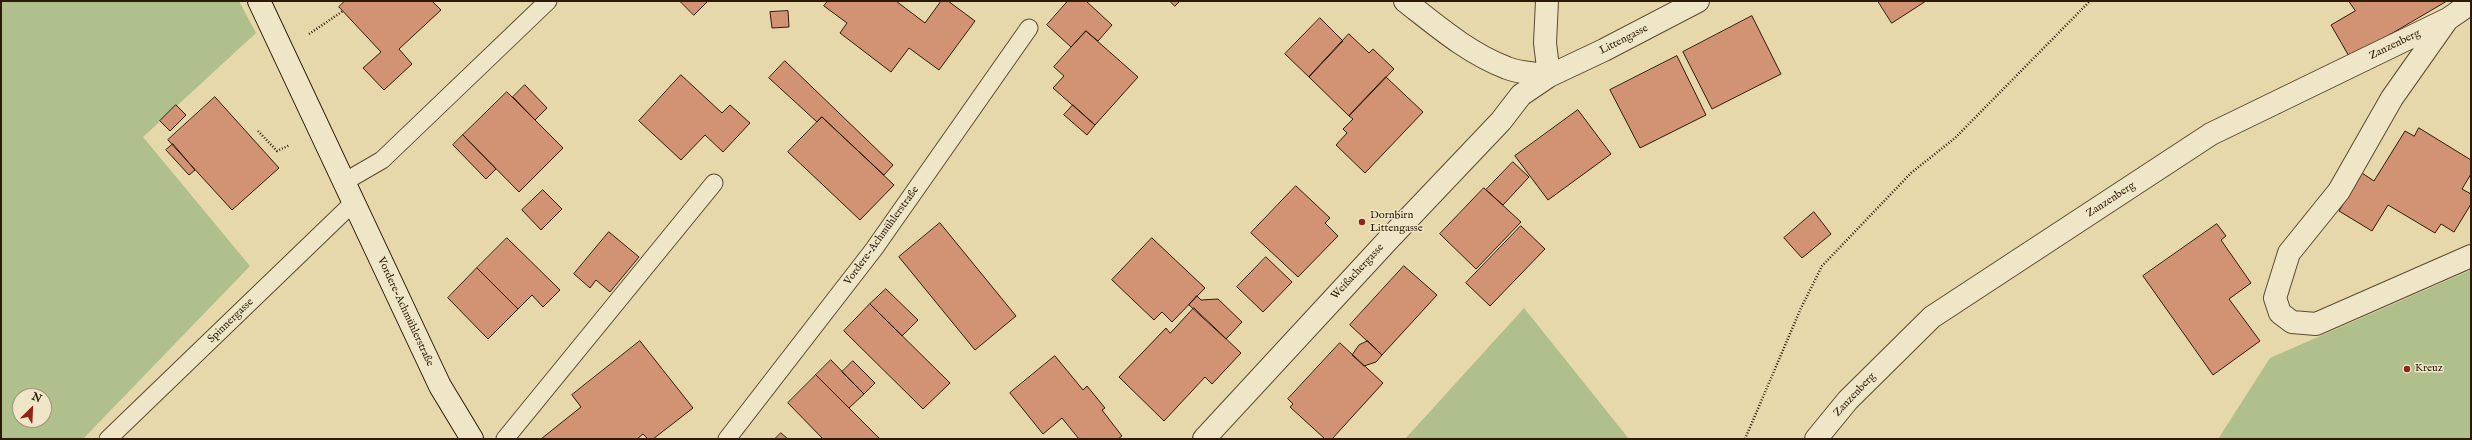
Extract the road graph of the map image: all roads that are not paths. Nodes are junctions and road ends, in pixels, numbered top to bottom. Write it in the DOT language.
graph roads {
  1 [pos="259,1"];
  2 [pos="548,1"];
  3 [pos="1405,1"];
  4 [pos="1547,1"];
  5 [pos="1698,1"];
  6 [pos="2471,3"];
  7 [pos="2448,19"];
  8 [pos="1029,28"];
  9 [pos="1549,76"];
  10 [pos="344,182"];
  11 [pos="714,183"];
  12 [pos="354,202"];
  13 [pos="2471,256"];
  14 [pos="108,439"];
  15 [pos="472,439"];
  16 [pos="505,439"];
  17 [pos="726,439"];
  18 [pos="1204,439"];
  19 [pos="1816,439"];
  1 -- 10 [label="street, Vordere-Achmühlerstraße"];
  2 -- 10 [label="lane"];
  3 -- 9 [label="street"];
  4 -- 9 [label="street"];
  5 -- 9 [label="street, Littengasse"];
  6 -- 7 [label="street, Zanzenberg"];
  7 -- 13 [label="street, Zanzenberg"];
  7 -- 19 [label="street, Zanzenberg"];
  8 -- 17 [label="lane, Vordere-Achmühlerstraße"];
  9 -- 18 [label="street, Weißachergasse"];
  10 -- 12 [label="street, Vordere-Achmühlerstraße"];
  11 -- 16 [label="lane"];
  12 -- 14 [label="lane, Spinnergasse"];
  12 -- 15 [label="street, Vordere-Achmühlerstraße"];
}
